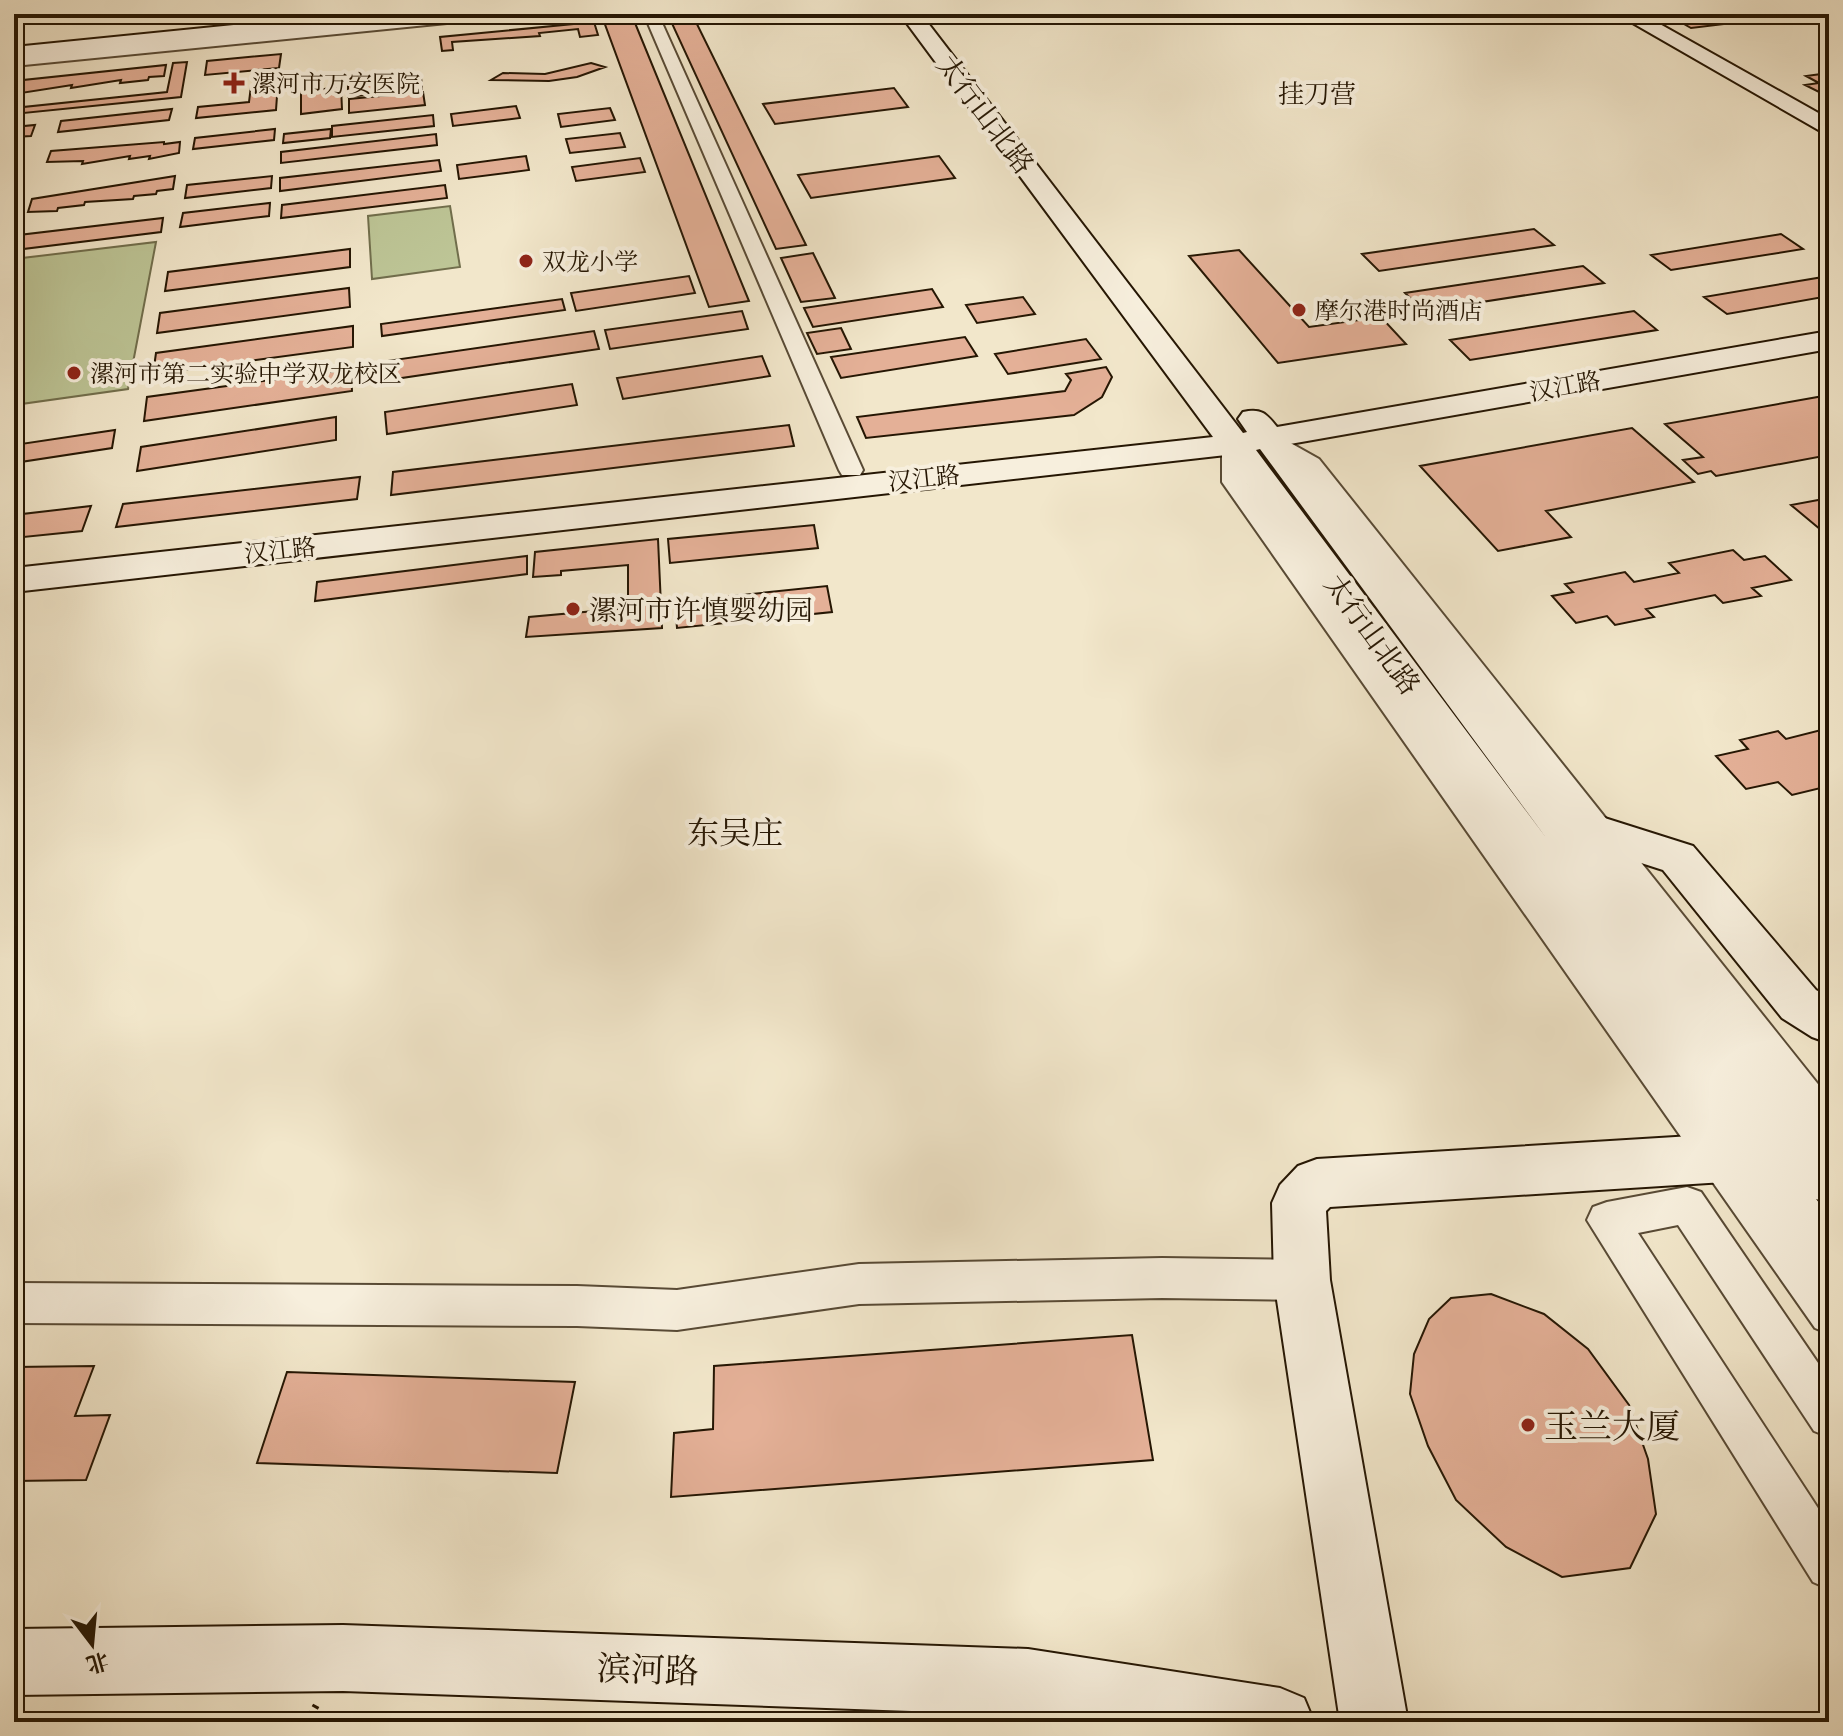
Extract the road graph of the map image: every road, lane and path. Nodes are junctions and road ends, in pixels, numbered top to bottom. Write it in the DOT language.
graph roads {
  1 [pos="274,14"];
  2 [pos="342,14"];
  3 [pos="408,14"];
  4 [pos="497,14"];
  5 [pos="651,14"];
  6 [pos="910,14"];
  7 [pos="935,14"];
  8 [pos="1627,14"];
  9 [pos="14,39"];
  10 [pos="14,46"];
  11 [pos="14,53"];
  12 [pos="14,61"];
  13 [pos="1829,129"];
  14 [pos="1829,325"];
  15 [pos="1829,340"];
  16 [pos="1246,434"];
  17 [pos="851,470"];
  18 [pos="14,561"];
  19 [pos="14,580"];
  20 [pos="1578,826"];
  21 [pos="1829,1022"];
  22 [pos="1829,1126"];
  23 [pos="1734,1157"];
  24 [pos="1829,1179"];
  25 [pos="1302,1280"];
  26 [pos="1823,1288"];
  27 [pos="14,1303"];
  28 [pos="1829,1416"];
  29 [pos="1829,1566"];
  30 [pos="14,1662"];
  31 [pos="1031,1702"];
  32 [pos="1280,1722"];
  33 [pos="1374,1722"];
  1 -- 9 [label="street"];
  2 -- 10 [label="street"];
  3 -- 11 [label="street"];
  4 -- 12 [label="street"];
  5 -- 17 [label="street"];
  6 -- 16 [label="street, 太行山北路"];
  7 -- 16 [label="street, 太行山北路"];
  8 -- 13 [label="street"];
  14 -- 16 [label="street, 汉江路"];
  15 -- 16 [label="street, 汉江路"];
  16 -- 17 [label="street, 汉江路"];
  16 -- 19 [label="street, 汉江路"];
  16 -- 20 [label="street, 太行山北路"];
  16 -- 23 [label="street, 太行山北路"];
  17 -- 18 [label="street, 汉江路"];
  20 -- 21 [label="street"];
  20 -- 22 [label="street"];
  20 -- 24 [label="street, 太行山北路"];
  23 -- 25 [label="street"];
  23 -- 26 [label="street, 太行山北路"];
  25 -- 27 [label="street"];
  25 -- 33 [label="street"];
  28 -- 29 [label="street"];
  30 -- 31 [label="street, 滨河路"];
  31 -- 32 [label="street, 滨河路"];
}
